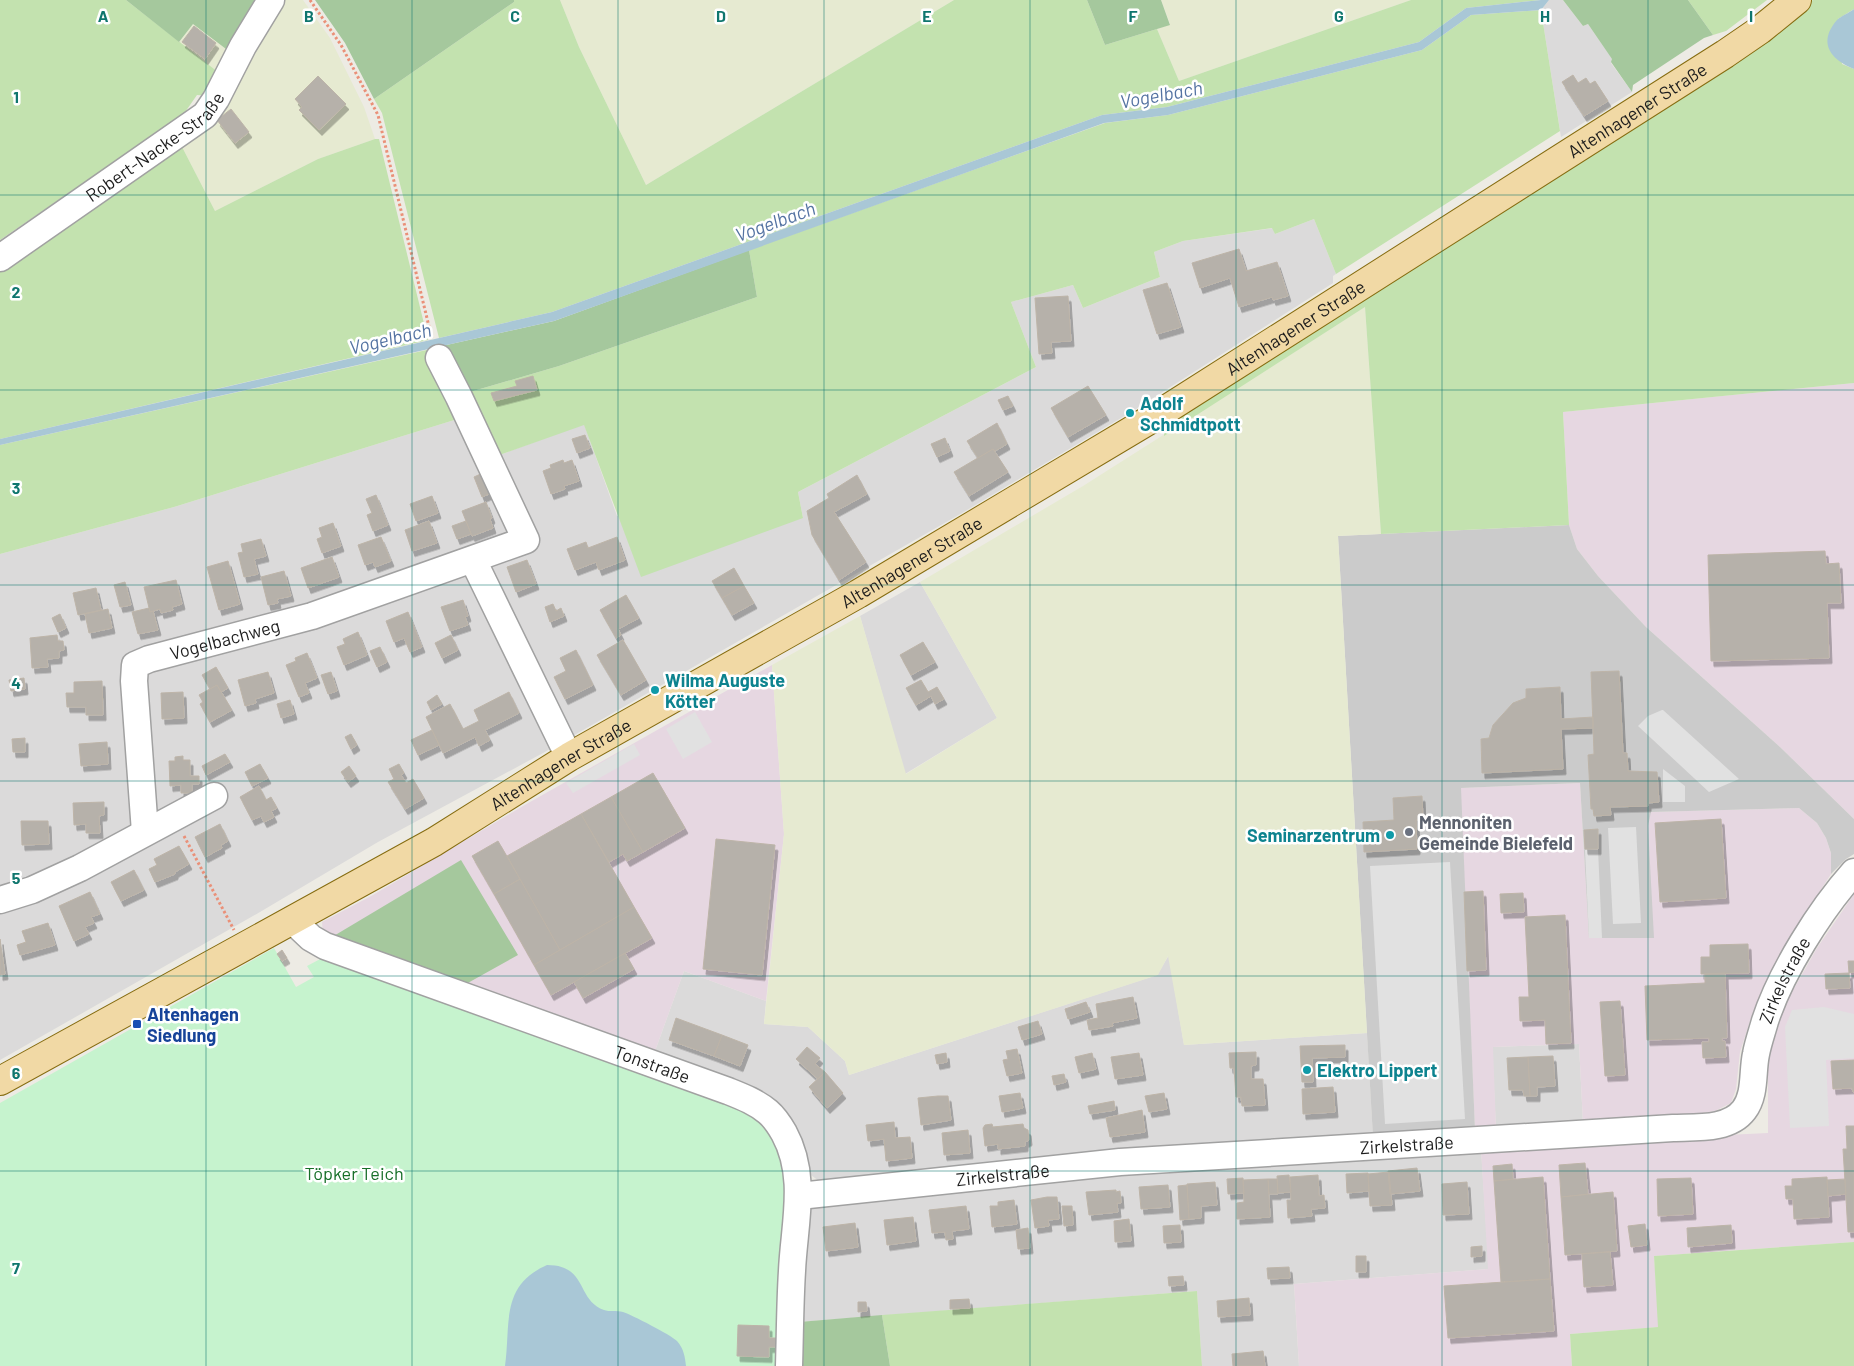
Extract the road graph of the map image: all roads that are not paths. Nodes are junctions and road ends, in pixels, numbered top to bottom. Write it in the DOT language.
graph roads {
  1 [pos="271,0"];
  2 [pos="1797,0"];
  3 [pos="0,258"];
  4 [pos="439,358"];
  5 [pos="473,560"];
  6 [pos="569,757"];
  7 [pos="214,796"];
  8 [pos="145,832"];
  9 [pos="1854,872"];
  10 [pos="0,900"];
  11 [pos="292,920"];
  12 [pos="0,1081"];
  13 [pos="799,1196"];
  14 [pos="789,1366"];
  1 -- 3 [label="street, Robert-Nacke-Straße"];
  2 -- 6 [label="main road, Altenhagener Straße"];
  4 -- 5 [label="street, Vogelbachweg"];
  5 -- 6 [label="street"];
  5 -- 8 [label="street, Vogelbachweg"];
  6 -- 11 [label="main road, Altenhagener Straße"];
  7 -- 8 [label="street"];
  8 -- 10 [label="street"];
  9 -- 13 [label="street, Zirkelstraße"];
  11 -- 12 [label="main road, Altenhagener Straße"];
  11 -- 13 [label="street, Tonstraße"];
  13 -- 14 [label="street, Tonstraße"];
}
